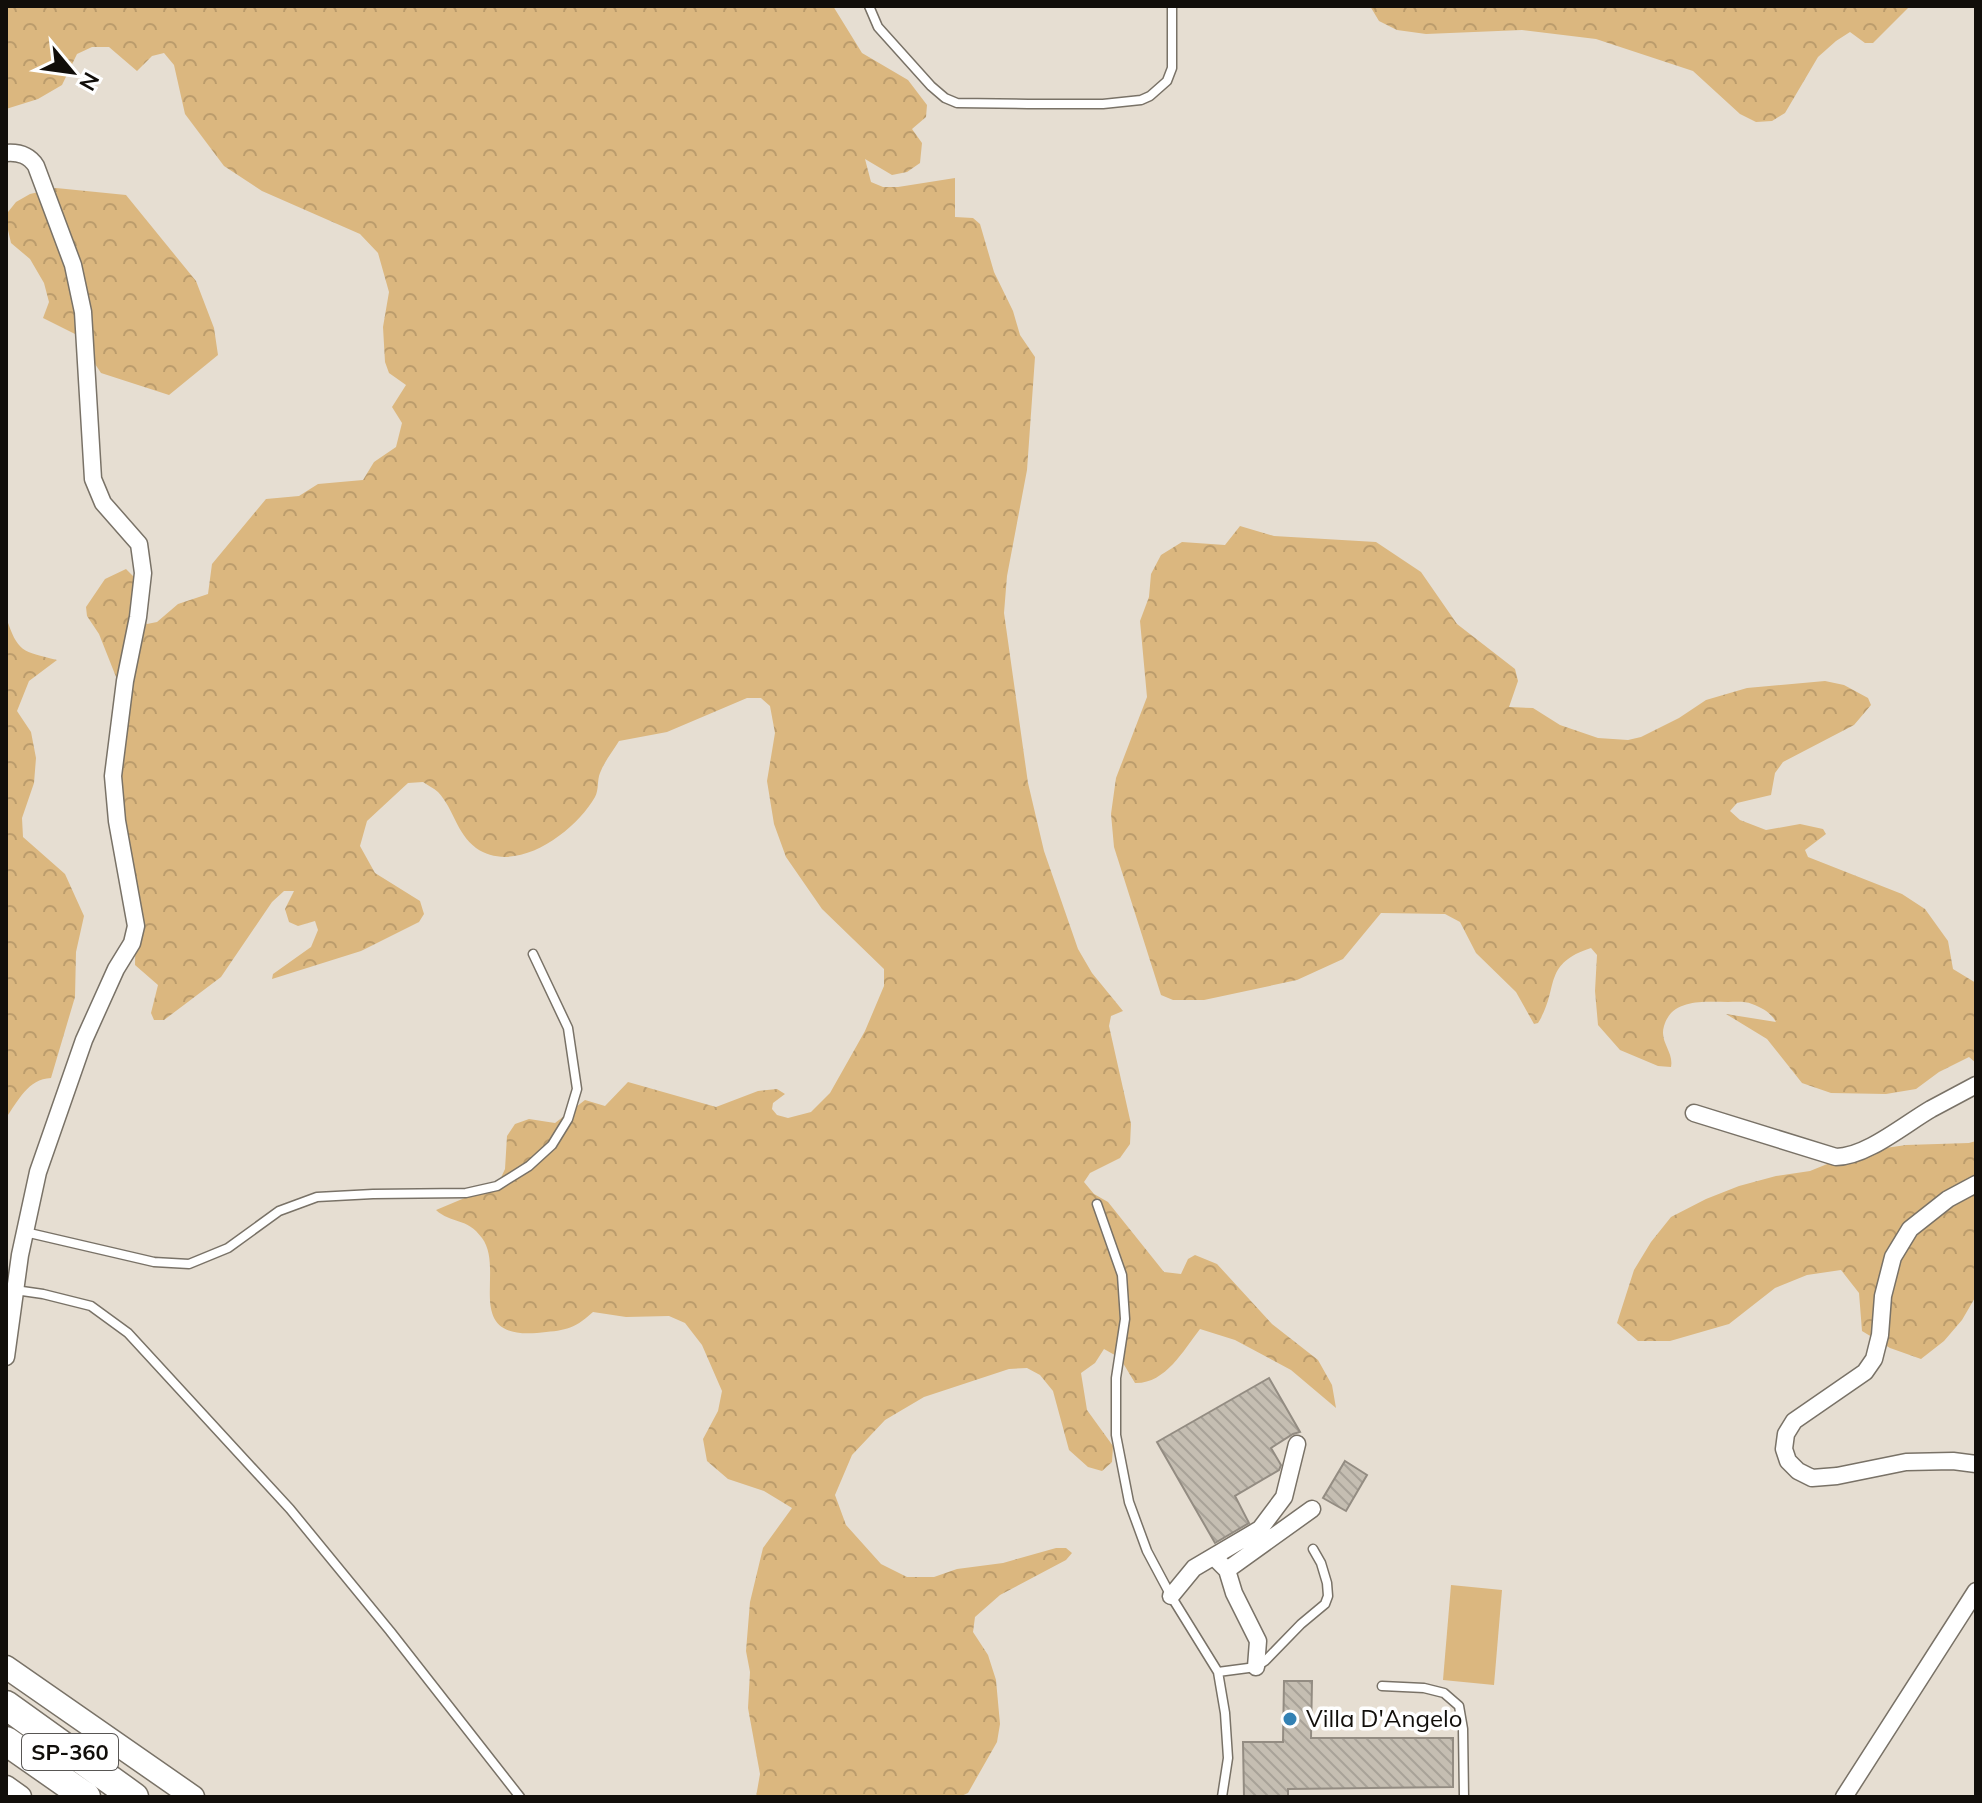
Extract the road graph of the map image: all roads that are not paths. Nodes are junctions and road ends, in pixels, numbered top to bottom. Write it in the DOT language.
graph roads {
  1 [pos="869,6"];
  2 [pos="1172,6"];
  3 [pos="6,153"];
  4 [pos="533,954"];
  5 [pos="1976,1085"];
  6 [pos="1694,1113"];
  7 [pos="1976,1184"];
  8 [pos="1097,1204"];
  9 [pos="25,1232"];
  10 [pos="15,1290"];
  11 [pos="6,1357"];
  12 [pos="1297,1444"];
  13 [pos="1976,1464"];
  14 [pos="1312,1509"];
  15 [pos="1313,1549"];
  16 [pos="1214,1557"];
  17 [pos="1227,1570"];
  18 [pos="1976,1591"];
  19 [pos="1171,1596"];
  20 [pos="6,1667"];
  21 [pos="1256,1667"];
  22 [pos="1218,1672"];
  23 [pos="1382,1686"];
  24 [pos="6,1705"];
  25 [pos="6,1741"];
  26 [pos="6,1787"];
  27 [pos="20,1797"];
  28 [pos="86,1797"];
  29 [pos="134,1797"];
  30 [pos="193,1797"];
  31 [pos="520,1797"];
  32 [pos="1222,1797"];
  33 [pos="1464,1797"];
  34 [pos="1844,1797"];
  1 -- 2 [label="lane"];
  3 -- 9 [label="street"];
  4 -- 9 [label="lane"];
  5 -- 6 [label="street"];
  7 -- 13 [label="street"];
  8 -- 19 [label="lane"];
  9 -- 10 [label="street"];
  10 -- 11 [label="street"];
  10 -- 31 [label="lane"];
  12 -- 16 [label="street"];
  14 -- 17 [label="street"];
  15 -- 21 [label="lane"];
  16 -- 17 [label="street"];
  16 -- 19 [label="street"];
  17 -- 21 [label="street"];
  18 -- 34 [label="street"];
  19 -- 22 [label="lane"];
  20 -- 30 [label="street"];
  21 -- 22 [label="lane"];
  22 -- 32 [label="lane"];
  23 -- 33 [label="lane"];
  24 -- 29 [label="highway, SP-360"];
  25 -- 28 [label="highway, SP-360"];
  26 -- 27 [label="street"];
}
